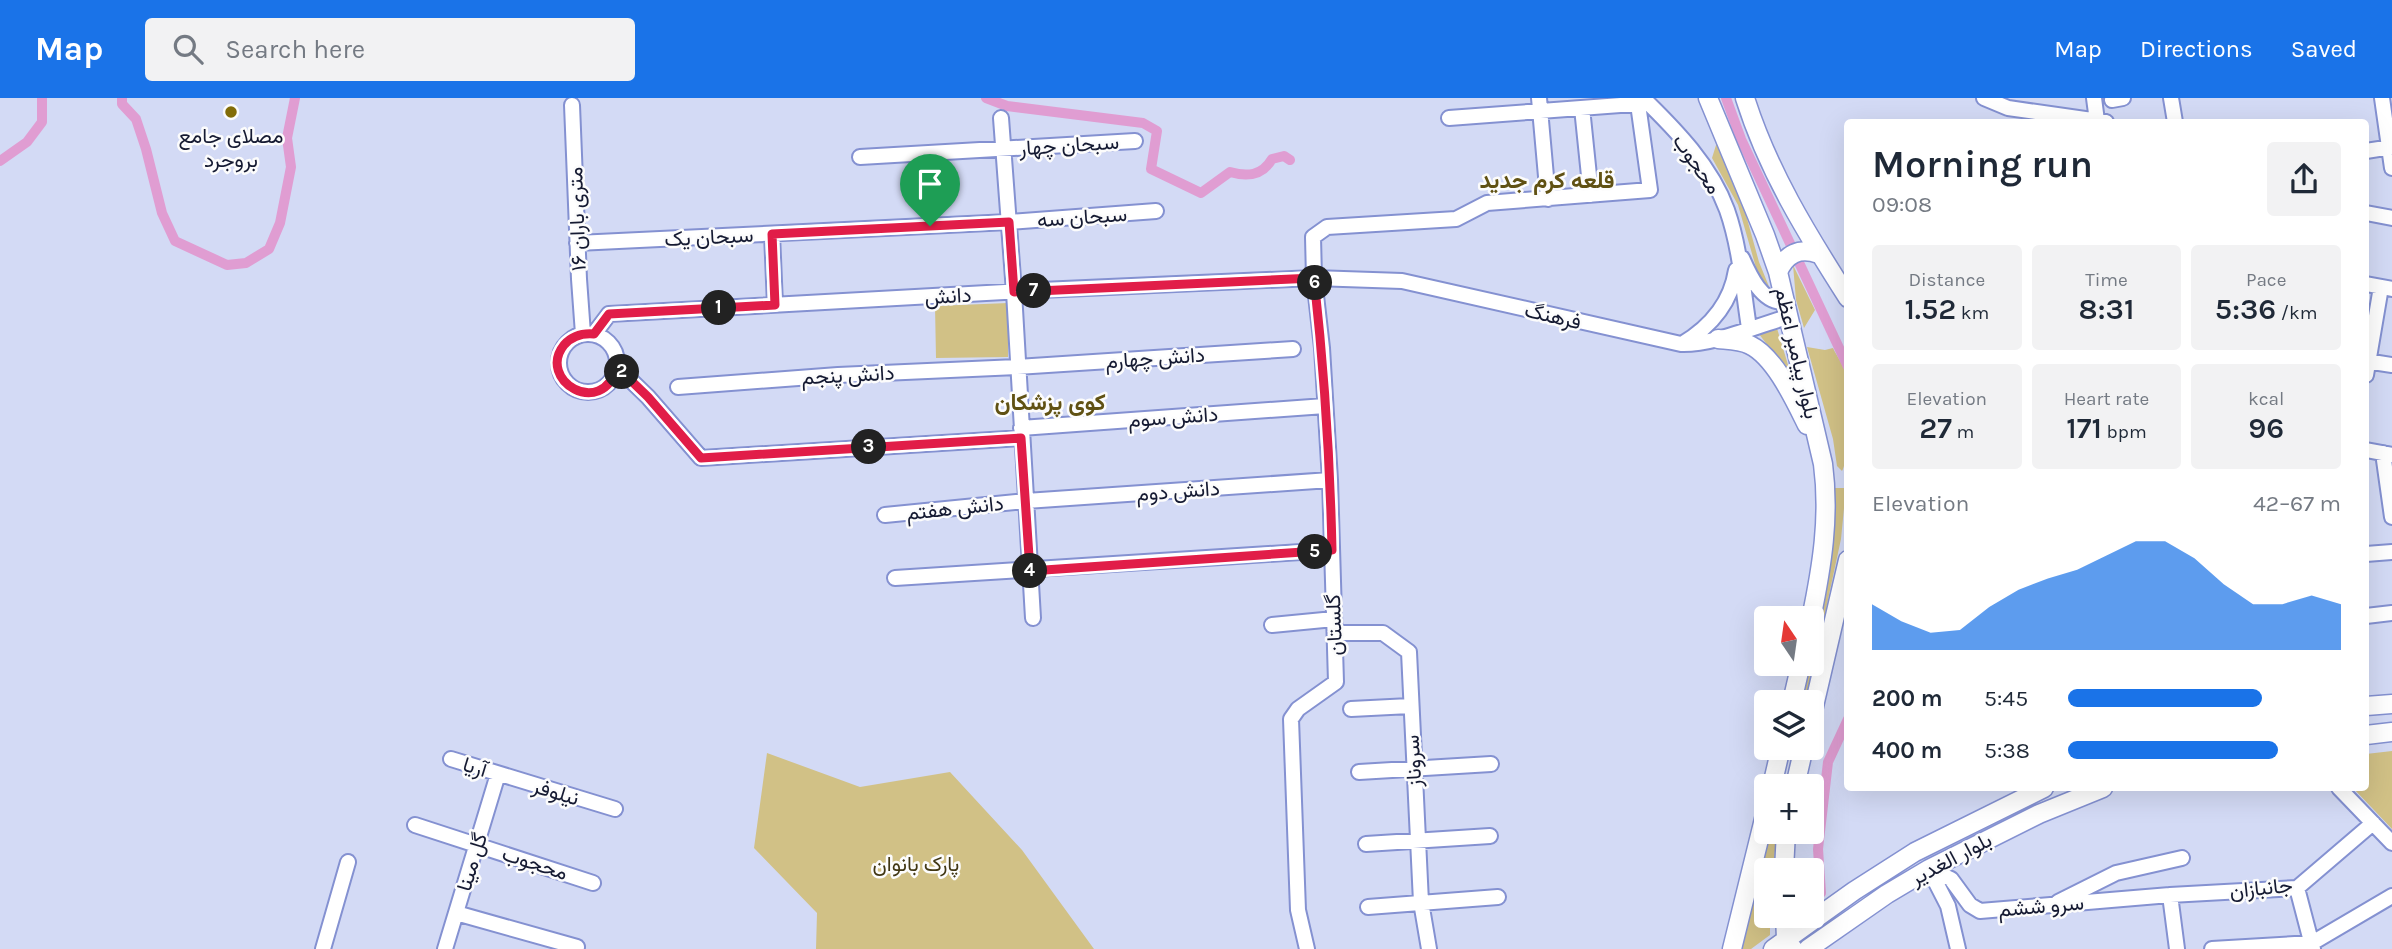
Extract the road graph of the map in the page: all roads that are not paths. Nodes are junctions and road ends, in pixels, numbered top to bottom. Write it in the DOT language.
graph roads {
  1 [pos="1708,98"];
  2 [pos="1745,98"];
  3 [pos="1984,98"];
  4 [pos="2094,98"];
  5 [pos="2171,98"];
  6 [pos="2382,98"];
  7 [pos="1643,102"];
  8 [pos="2008,103"];
  9 [pos="572,104"];
  10 [pos="1539,104"];
  11 [pos="1582,108"];
  12 [pos="1001,118"];
  13 [pos="1449,118"];
  14 [pos="2087,119"];
  15 [pos="2101,119"];
  16 [pos="2174,119"];
  17 [pos="1135,141"];
  18 [pos="2391,147"];
  19 [pos="1003,149"];
  20 [pos="2369,151"];
  21 [pos="860,158"];
  22 [pos="2392,168"];
  23 [pos="1591,195"];
  24 [pos="1548,199"];
  25 [pos="1156,211"];
  26 [pos="2369,214"];
  27 [pos="2392,218"];
  28 [pos="1009,222"];
  29 [pos="772,234"];
  30 [pos="1735,241"];
  31 [pos="577,243"];
  32 [pos="1819,254"];
  33 [pos="1778,272"];
  34 [pos="1314,278"];
  35 [pos="2380,287"];
  36 [pos="1014,292"];
  37 [pos="1844,292"];
  38 [pos="775,305"];
  39 [pos="1786,309"];
  40 [pos="1749,328"];
  41 [pos="588,334"];
  42 [pos="1718,339"];
  43 [pos="1681,345"];
  44 [pos="1293,349"];
  45 [pos="2369,354"];
  46 [pos="2392,365"];
  47 [pos="2369,366"];
  48 [pos="617,367"];
  49 [pos="1017,367"];
  50 [pos="678,387"];
  51 [pos="1325,405"];
  52 [pos="1021,433"];
  53 [pos="1820,450"];
  54 [pos="2369,451"];
  55 [pos="2388,454"];
  56 [pos="1330,480"];
  57 [pos="1026,501"];
  58 [pos="884,515"];
  59 [pos="2392,517"];
  60 [pos="1332,550"];
  61 [pos="2392,552"];
  62 [pos="2369,554"];
  63 [pos="1030,571"];
  64 [pos="1844,577"];
  65 [pos="895,578"];
  66 [pos="1813,606"];
  67 [pos="2392,613"];
  68 [pos="2369,616"];
  69 [pos="1033,618"];
  70 [pos="1272,625"];
  71 [pos="1334,626"];
  72 [pos="1818,690"];
  73 [pos="2392,704"];
  74 [pos="1410,706"];
  75 [pos="2369,706"];
  76 [pos="1351,709"];
  77 [pos="2392,732"];
  78 [pos="2369,735"];
  79 [pos="452,759"];
  80 [pos="1491,764"];
  81 [pos="1414,769"];
  82 [pos="1359,772"];
  83 [pos="498,774"];
  84 [pos="2031,791"];
  85 [pos="2096,791"];
  86 [pos="2342,791"];
  87 [pos="615,809"];
  88 [pos="2373,822"];
  89 [pos="415,825"];
  90 [pos="1490,836"];
  91 [pos="1418,840"];
  92 [pos="2392,843"];
  93 [pos="477,844"];
  94 [pos="1366,844"];
  95 [pos="1758,844"];
  96 [pos="2182,858"];
  97 [pos="348,862"];
  98 [pos="1928,869"];
  99 [pos="593,883"];
  100 [pos="2297,888"];
  101 [pos="2170,895"];
  102 [pos="2392,896"];
  103 [pos="1498,897"];
  104 [pos="1421,902"];
  105 [pos="2051,905"];
  106 [pos="1368,907"];
  107 [pos="456,913"];
  108 [pos="1785,928"];
  109 [pos="1784,946"];
  110 [pos="2313,946"];
  111 [pos="577,947"];
  112 [pos="323,949"];
  113 [pos="445,949"];
  114 [pos="1307,949"];
  115 [pos="1429,949"];
  116 [pos="1732,949"];
  117 [pos="1808,949"];
  118 [pos="1958,949"];
  119 [pos="2177,949"];
  120 [pos="2211,949"];
  1 -- 33 [label="main road, بلوار پیامبر اعظم"];
  2 -- 32 [label="main road"];
  3 -- 8 [label="street"];
  4 -- 15 [label="street"];
  5 -- 16 [label="street"];
  6 -- 18 [label="street"];
  7 -- 11 [label="street"];
  7 -- 23 [label="street"];
  7 -- 30 [label="street, محجوب"];
  8 -- 14 [label="street"];
  9 -- 31 [label="street, ۱۶ متری باران"];
  10 -- 11 [label="street"];
  10 -- 13 [label="street"];
  10 -- 24 [label="street"];
  11 -- 23 [label="street"];
  12 -- 19 [label="street"];
  17 -- 19 [label="street, سبحان چهار"];
  18 -- 20 [label="street"];
  18 -- 22 [label="street"];
  19 -- 21 [label="street, سبحان چهار"];
  19 -- 28 [label="street"];
  23 -- 24 [label="street"];
  24 -- 34 [label="street, گلستان"];
  25 -- 28 [label="street, سبحان سه"];
  26 -- 27 [label="street"];
  28 -- 29 [label="street, سبحان یک"];
  28 -- 36 [label="street"];
  29 -- 31 [label="street, سبحان یک"];
  29 -- 38 [label="street"];
  30 -- 39 [label="street"];
  30 -- 40 [label="street"];
  30 -- 43 [label="street"];
  31 -- 41 [label="street, ۱۶ متری باران"];
  32 -- 33 [label="main road"];
  32 -- 37 [label="main road"];
  33 -- 39 [label="main road, بلوار پیامبر اعظم"];
  34 -- 36 [label="street, دانش"];
  34 -- 43 [label="street, فرهنگ"];
  34 -- 51 [label="street, گلستان"];
  35 -- 45 [label="street"];
  36 -- 38 [label="street, دانش"];
  36 -- 49 [label="street"];
  38 -- 41 [label="street, دانش"];
  39 -- 40 [label="street, فرهنگ"];
  39 -- 53 [label="main road, بلوار پیامبر اعظم"];
  40 -- 42 [label="street, فرهنگ"];
  41 -- 48 [label="street"];
  41 -- 48 [label="street"];
  42 -- 43 [label="street, فرهنگ"];
  42 -- 53 [label="main road"];
  44 -- 49 [label="street, دانش چهارم"];
  46 -- 47 [label="street"];
  48 -- 52 [label="street, دانش سوم"];
  49 -- 50 [label="street, دانش پنجم"];
  49 -- 52 [label="street"];
  51 -- 52 [label="street, دانش سوم"];
  51 -- 56 [label="street, گلستان"];
  52 -- 57 [label="street"];
  53 -- 66 [label="main road, بلوار پیامبر اعظم"];
  54 -- 55 [label="street"];
  55 -- 59 [label="street"];
  56 -- 57 [label="street, دانش دوم"];
  56 -- 60 [label="street, گلستان"];
  57 -- 58 [label="street, دانش هفتم"];
  57 -- 63 [label="street"];
  60 -- 63 [label="street"];
  60 -- 71 [label="street, گلستان"];
  61 -- 62 [label="street"];
  63 -- 65 [label="street"];
  63 -- 69 [label="street"];
  64 -- 72 [label="main road"];
  67 -- 68 [label="street"];
  70 -- 71 [label="street"];
  71 -- 74 [label="street, سروناز"];
  71 -- 114 [label="street, گلستان"];
  73 -- 75 [label="main road"];
  74 -- 76 [label="street"];
  74 -- 81 [label="street, سروناز"];
  77 -- 78 [label="main road"];
  79 -- 83 [label="street, آریا"];
  80 -- 81 [label="street"];
  81 -- 82 [label="street"];
  81 -- 91 [label="street, سروناز"];
  83 -- 87 [label="street, نیلوفر"];
  83 -- 93 [label="street, گل مینا"];
  84 -- 109 [label="main road, بلوار الغدیر"];
  85 -- 98 [label="main road, بلوار الغدیر"];
  86 -- 88 [label="street"];
  88 -- 92 [label="street"];
  88 -- 100 [label="street, جانبازان"];
  89 -- 93 [label="street, محجوب"];
  90 -- 91 [label="street"];
  91 -- 94 [label="street"];
  91 -- 104 [label="street, سروناز"];
  93 -- 99 [label="street, محجوب"];
  93 -- 107 [label="street, گل مینا"];
  95 -- 116 [label="main road"];
  96 -- 105 [label="street"];
  97 -- 112 [label="street"];
  98 -- 105 [label="street, سرو ششم"];
  98 -- 117 [label="main road, بلوار الغدیر"];
  98 -- 118 [label="street"];
  100 -- 101 [label="street, جانبازان"];
  100 -- 110 [label="street"];
  101 -- 105 [label="street, سرو ششم"];
  101 -- 119 [label="street"];
  102 -- 110 [label="street"];
  103 -- 104 [label="street"];
  104 -- 106 [label="street"];
  104 -- 115 [label="street, سروناز"];
  107 -- 111 [label="street"];
  107 -- 113 [label="street, گل مینا"];
  108 -- 109 [label="main road"];
  110 -- 120 [label="street"];
}
